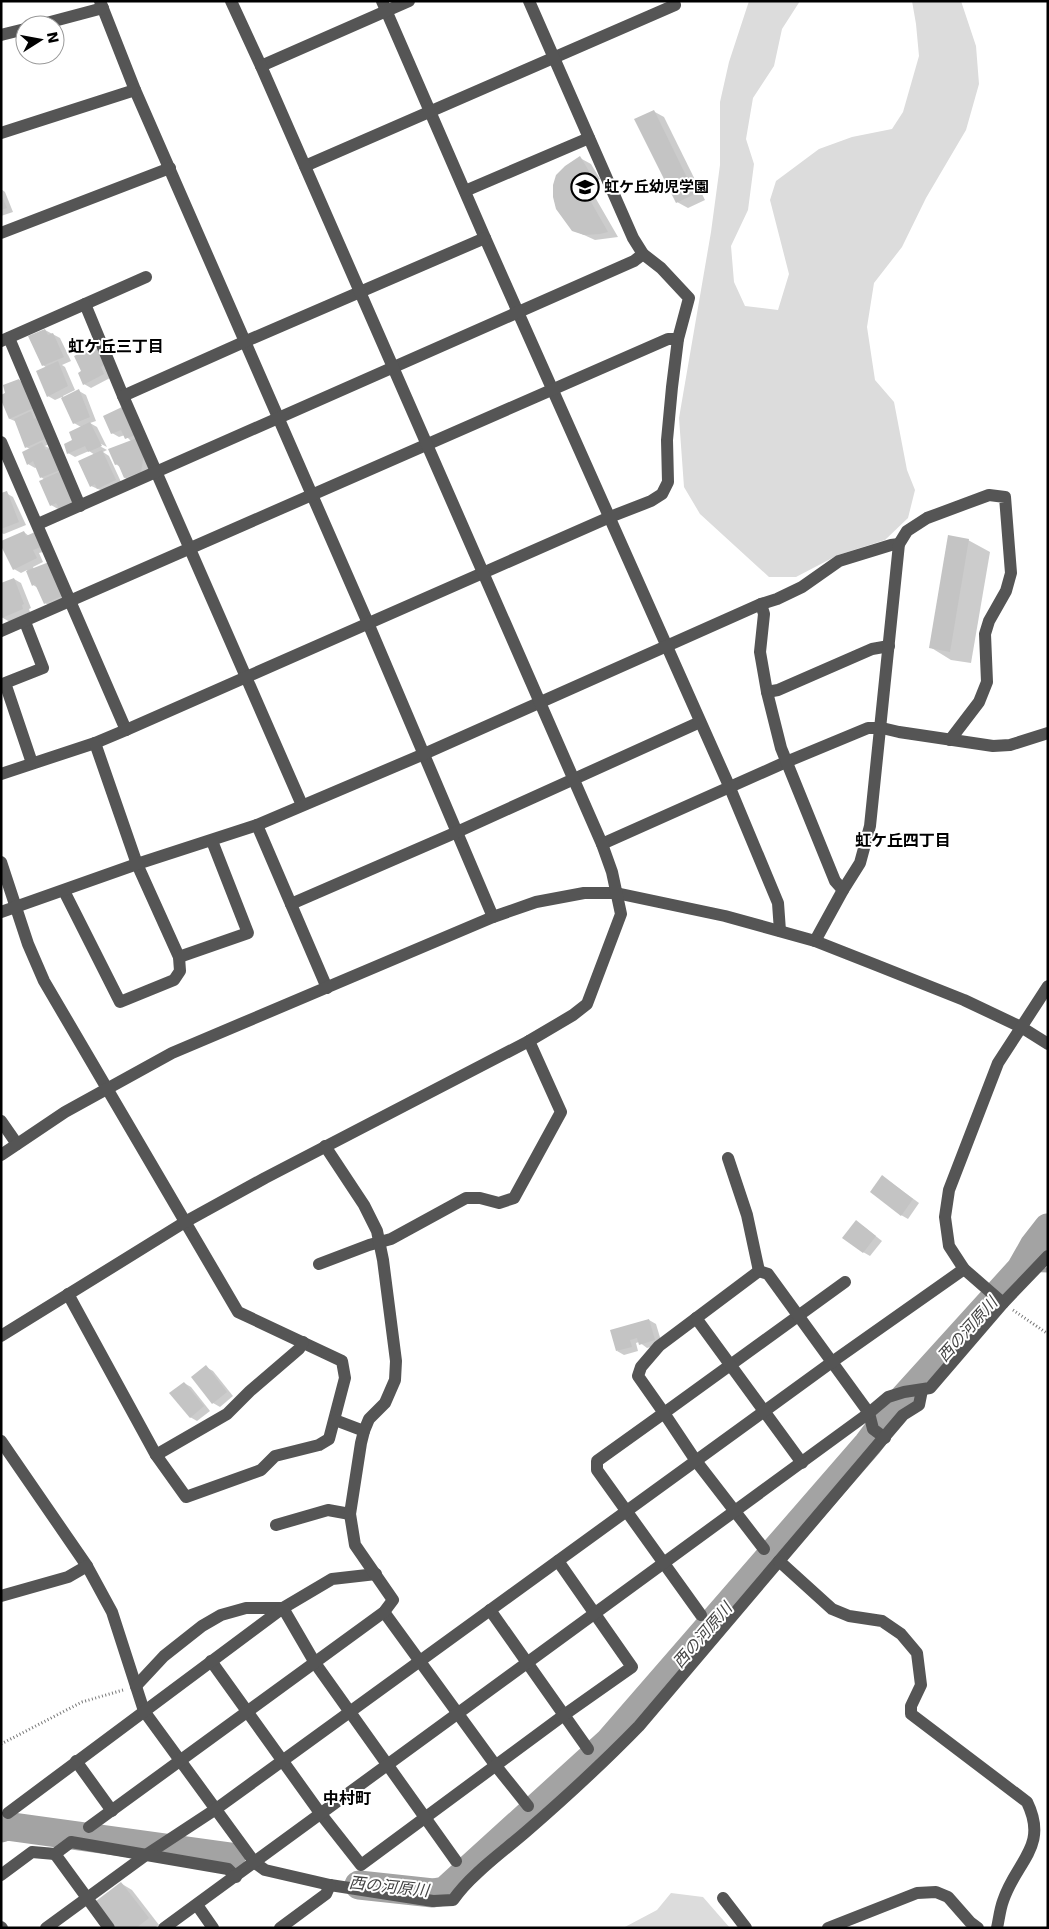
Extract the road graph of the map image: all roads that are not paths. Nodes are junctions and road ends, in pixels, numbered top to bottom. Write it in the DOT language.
graph roads {
  1 [pos="231,1"];
  2 [pos="409,1"];
  3 [pos="529,1"];
  4 [pos="677,2"];
  5 [pos="101,5"];
  6 [pos="385,6"];
  7 [pos="65,17"];
  8 [pos="15,32"];
  9 [pos="1,35"];
  10 [pos="553,58"];
  11 [pos="261,66"];
  12 [pos="135,90"];
  13 [pos="430,111"];
  14 [pos="1,133"];
  15 [pos="589,138"];
  16 [pos="305,166"];
  17 [pos="170,168"];
  18 [pos="465,190"];
  19 [pos="1,233"];
  20 [pos="485,238"];
  21 [pos="643,254"];
  22 [pos="146,277"];
  23 [pos="359,292"];
  24 [pos="85,304"];
  25 [pos="519,313"];
  26 [pos="678,339"];
  27 [pos="5,340"];
  28 [pos="244,342"];
  29 [pos="393,369"];
  30 [pos="554,389"];
  31 [pos="123,396"];
  32 [pos="277,418"];
  33 [pos="1,442"];
  34 [pos="427,446"];
  35 [pos="156,472"];
  36 [pos="311,496"];
  37 [pos="80,506"];
  38 [pos="610,517"];
  39 [pos="38,524"];
  40 [pos="899,544"];
  41 [pos="190,548"];
  42 [pos="483,573"];
  43 [pos="70,602"];
  44 [pos="761,604"];
  45 [pos="24,622"];
  46 [pos="368,623"];
  47 [pos="1,631"];
  48 [pos="666,644"];
  49 [pos="889,646"];
  50 [pos="245,676"];
  51 [pos="767,692"];
  52 [pos="538,702"];
  53 [pos="700,722"];
  54 [pos="882,728"];
  55 [pos="126,730"];
  56 [pos="1048,733"];
  57 [pos="950,740"];
  58 [pos="95,743"];
  59 [pos="424,754"];
  60 [pos="786,762"];
  61 [pos="32,763"];
  62 [pos="1,774"];
  63 [pos="573,778"];
  64 [pos="730,788"];
  65 [pos="302,806"];
  66 [pos="257,825"];
  67 [pos="458,832"];
  68 [pos="212,841"];
  69 [pos="602,844"];
  70 [pos="1,862"];
  71 [pos="137,864"];
  72 [pos="843,890"];
  73 [pos="64,891"];
  74 [pos="616,892"];
  75 [pos="291,904"];
  76 [pos="17,906"];
  77 [pos="1,912"];
  78 [pos="493,917"];
  79 [pos="780,931"];
  80 [pos="815,941"];
  81 [pos="180,957"];
  82 [pos="1048,986"];
  83 [pos="327,988"];
  84 [pos="1021,1027"];
  85 [pos="529,1041"];
  86 [pos="1048,1044"];
  87 [pos="106,1088"];
  88 [pos="1,1121"];
  89 [pos="17,1144"];
  90 [pos="326,1146"];
  91 [pos="1,1155"];
  92 [pos="728,1158"];
  93 [pos="186,1222"];
  94 [pos="380,1242"];
  95 [pos="1048,1256"];
  96 [pos="319,1264"];
  97 [pos="964,1269"];
  98 [pos="759,1271"];
  99 [pos="845,1282"];
  100 [pos="68,1294"];
  101 [pos="1003,1303"];
  102 [pos="798,1317"];
  103 [pos="696,1318"];
  104 [pos="1,1336"];
  105 [pos="303,1342"];
  106 [pos="832,1362"];
  107 [pos="731,1365"];
  108 [pos="920,1390"];
  109 [pos="765,1411"];
  110 [pos="664,1413"];
  111 [pos="869,1413"];
  112 [pos="335,1420"];
  113 [pos="364,1430"];
  114 [pos="879,1434"];
  115 [pos="1,1441"];
  116 [pos="156,1455"];
  117 [pos="696,1462"];
  118 [pos="802,1463"];
  119 [pos="626,1511"];
  120 [pos="735,1512"];
  121 [pos="350,1514"];
  122 [pos="276,1525"];
  123 [pos="764,1549"];
  124 [pos="558,1561"];
  125 [pos="779,1561"];
  126 [pos="664,1562"];
  127 [pos="87,1566"];
  128 [pos="376,1574"];
  129 [pos="1,1596"];
  130 [pos="282,1608"];
  131 [pos="490,1610"];
  132 [pos="384,1612"];
  133 [pos="594,1614"];
  134 [pos="701,1615"];
  135 [pos="420,1661"];
  136 [pos="211,1662"];
  137 [pos="316,1663"];
  138 [pos="527,1663"];
  139 [pos="136,1686"];
  140 [pos="144,1711"];
  141 [pos="247,1712"];
  142 [pos="350,1712"];
  143 [pos="459,1712"];
  144 [pos="564,1715"];
  145 [pos="588,1749"];
  146 [pos="181,1760"];
  147 [pos="282,1760"];
  148 [pos="76,1761"];
  149 [pos="387,1764"];
  150 [pos="496,1766"];
  151 [pos="528,1806"];
  152 [pos="216,1809"];
  153 [pos="112,1810"];
  154 [pos="8,1812"];
  155 [pos="320,1813"];
  156 [pos="425,1817"];
  157 [pos="89,1827"];
  158 [pos="55,1854"];
  159 [pos="146,1855"];
  160 [pos="456,1861"];
  161 [pos="255,1863"];
  162 [pos="1,1875"];
  163 [pos="236,1876"];
  164 [pos="330,1884"];
  165 [pos="87,1898"];
  166 [pos="723,1898"];
  167 [pos="197,1904"];
  168 [pos="46,1928"];
  169 [pos="109,1928"];
  170 [pos="164,1928"];
  171 [pos="213,1928"];
  172 [pos="280,1928"];
  173 [pos="746,1928"];
  174 [pos="828,1928"];
  175 [pos="978,1928"];
  176 [pos="997,1928"];
  1 -- 11 [label="street"];
  2 -- 6 [label="street"];
  3 -- 10 [label="street"];
  4 -- 10 [label="street"];
  5 -- 7 [label="street"];
  5 -- 12 [label="street"];
  6 -- 11 [label="street"];
  6 -- 13 [label="street"];
  8 -- 9 [label="street"];
  10 -- 13 [label="street"];
  10 -- 15 [label="street"];
  11 -- 16 [label="street"];
  12 -- 14 [label="street"];
  12 -- 17 [label="street"];
  13 -- 16 [label="street"];
  13 -- 18 [label="street"];
  15 -- 18 [label="street"];
  15 -- 21 [label="street"];
  16 -- 23 [label="street"];
  17 -- 19 [label="street"];
  17 -- 28 [label="street"];
  18 -- 20 [label="street"];
  20 -- 23 [label="street"];
  20 -- 25 [label="street"];
  21 -- 25 [label="street"];
  21 -- 26 [label="street"];
  22 -- 24 [label="street"];
  23 -- 28 [label="street"];
  23 -- 29 [label="street"];
  24 -- 27 [label="street"];
  24 -- 31 [label="street"];
  25 -- 29 [label="street"];
  25 -- 30 [label="street"];
  26 -- 30 [label="street"];
  26 -- 38 [label="street"];
  27 -- 37 [label="street"];
  28 -- 31 [label="street"];
  28 -- 32 [label="street"];
  29 -- 32 [label="street"];
  29 -- 34 [label="street"];
  30 -- 34 [label="street"];
  30 -- 38 [label="street"];
  31 -- 35 [label="street"];
  32 -- 35 [label="street"];
  32 -- 36 [label="street"];
  33 -- 39 [label="street"];
  34 -- 36 [label="street"];
  34 -- 42 [label="street"];
  35 -- 37 [label="street"];
  35 -- 41 [label="street"];
  36 -- 41 [label="street"];
  36 -- 46 [label="street"];
  37 -- 39 [label="street"];
  38 -- 42 [label="street"];
  38 -- 48 [label="street"];
  39 -- 43 [label="street"];
  40 -- 44 [label="street"];
  40 -- 49 [label="street"];
  40 -- 57 [label="street"];
  41 -- 43 [label="street"];
  41 -- 50 [label="street"];
  42 -- 46 [label="street"];
  42 -- 52 [label="street"];
  43 -- 45 [label="street"];
  43 -- 55 [label="street"];
  44 -- 48 [label="street"];
  44 -- 51 [label="street"];
  45 -- 47 [label="street"];
  45 -- 61 [label="street"];
  46 -- 50 [label="street"];
  46 -- 59 [label="street"];
  48 -- 52 [label="street"];
  48 -- 53 [label="street"];
  49 -- 51 [label="street"];
  49 -- 54 [label="street"];
  50 -- 55 [label="street"];
  50 -- 65 [label="street"];
  51 -- 60 [label="street"];
  52 -- 59 [label="street"];
  52 -- 63 [label="street"];
  53 -- 63 [label="street"];
  53 -- 64 [label="street"];
  54 -- 57 [label="street"];
  54 -- 60 [label="street"];
  54 -- 72 [label="street"];
  55 -- 58 [label="street"];
  56 -- 57 [label="street"];
  58 -- 61 [label="street"];
  58 -- 71 [label="street"];
  59 -- 65 [label="street"];
  59 -- 67 [label="street"];
  60 -- 64 [label="street"];
  60 -- 72 [label="street"];
  61 -- 62 [label="street"];
  63 -- 67 [label="street"];
  63 -- 69 [label="street"];
  64 -- 69 [label="street"];
  64 -- 79 [label="street"];
  65 -- 66 [label="street"];
  66 -- 68 [label="street"];
  66 -- 75 [label="street"];
  67 -- 75 [label="street"];
  67 -- 78 [label="street"];
  68 -- 71 [label="street"];
  68 -- 81 [label="street"];
  69 -- 74 [label="street"];
  70 -- 76 [label="street"];
  71 -- 73 [label="street"];
  71 -- 81 [label="street"];
  72 -- 80 [label="street"];
  73 -- 76 [label="street"];
  73 -- 81 [label="street"];
  74 -- 78 [label="street"];
  74 -- 79 [label="street"];
  74 -- 85 [label="street"];
  75 -- 83 [label="street"];
  76 -- 77 [label="street"];
  76 -- 87 [label="street"];
  78 -- 83 [label="street"];
  79 -- 80 [label="street"];
  80 -- 84 [label="street"];
  82 -- 84 [label="street"];
  83 -- 87 [label="street"];
  84 -- 86 [label="street"];
  84 -- 97 [label="street"];
  85 -- 90 [label="street"];
  85 -- 94 [label="street"];
  87 -- 89 [label="street"];
  87 -- 93 [label="street"];
  88 -- 89 [label="street"];
  89 -- 91 [label="street"];
  90 -- 93 [label="street"];
  90 -- 94 [label="street"];
  92 -- 98 [label="street"];
  93 -- 100 [label="street"];
  93 -- 105 [label="street"];
  94 -- 96 [label="street"];
  94 -- 113 [label="street"];
  95 -- 101 [label="street"];
  97 -- 101 [label="street"];
  97 -- 106 [label="street"];
  98 -- 102 [label="street"];
  98 -- 103 [label="street"];
  99 -- 102 [label="street"];
  100 -- 104 [label="street"];
  100 -- 116 [label="street"];
  101 -- 108 [label="street"];
  102 -- 106 [label="street"];
  102 -- 107 [label="street"];
  103 -- 107 [label="street"];
  103 -- 110 [label="street"];
  105 -- 112 [label="street"];
  105 -- 116 [label="street"];
  106 -- 109 [label="street"];
  106 -- 111 [label="street"];
  107 -- 109 [label="street"];
  107 -- 110 [label="street"];
  108 -- 111 [label="street"];
  108 -- 114 [label="street"];
  109 -- 117 [label="street"];
  109 -- 118 [label="street"];
  110 -- 117 [label="street"];
  110 -- 119 [label="street"];
  111 -- 114 [label="street"];
  111 -- 118 [label="street"];
  112 -- 113 [label="street"];
  112 -- 116 [label="street"];
  113 -- 121 [label="street"];
  114 -- 125 [label="street"];
  115 -- 127 [label="street"];
  117 -- 119 [label="street"];
  117 -- 120 [label="street"];
  118 -- 120 [label="street"];
  119 -- 124 [label="street"];
  119 -- 126 [label="street"];
  120 -- 123 [label="street"];
  120 -- 126 [label="street"];
  121 -- 122 [label="street"];
  121 -- 128 [label="street"];
  124 -- 131 [label="street"];
  124 -- 133 [label="street"];
  125 -- 164 [label="street"];
  125 -- 176 [label="street"];
  126 -- 133 [label="street"];
  126 -- 134 [label="street"];
  127 -- 129 [label="street"];
  127 -- 139 [label="street"];
  128 -- 130 [label="street"];
  128 -- 132 [label="street"];
  130 -- 136 [label="street"];
  130 -- 137 [label="street"];
  130 -- 139 [label="street"];
  131 -- 135 [label="street"];
  131 -- 138 [label="street"];
  132 -- 135 [label="street"];
  132 -- 137 [label="street"];
  133 -- 138 [label="street"];
  133 -- 144 [label="street"];
  135 -- 142 [label="street"];
  135 -- 143 [label="street"];
  136 -- 140 [label="street"];
  136 -- 141 [label="street"];
  137 -- 141 [label="street"];
  137 -- 142 [label="street"];
  138 -- 143 [label="street"];
  138 -- 144 [label="street"];
  139 -- 140 [label="street"];
  140 -- 146 [label="street"];
  140 -- 148 [label="street"];
  141 -- 146 [label="street"];
  141 -- 147 [label="street"];
  142 -- 147 [label="street"];
  142 -- 149 [label="street"];
  143 -- 149 [label="street"];
  143 -- 150 [label="street"];
  144 -- 145 [label="street"];
  144 -- 150 [label="street"];
  146 -- 152 [label="street"];
  146 -- 153 [label="street"];
  147 -- 152 [label="street"];
  147 -- 155 [label="street"];
  148 -- 153 [label="street"];
  148 -- 154 [label="street"];
  149 -- 155 [label="street"];
  149 -- 156 [label="street"];
  150 -- 151 [label="street"];
  150 -- 156 [label="street"];
  152 -- 159 [label="street"];
  152 -- 161 [label="street"];
  153 -- 157 [label="street"];
  155 -- 156 [label="street"];
  155 -- 161 [label="street"];
  156 -- 160 [label="street"];
  158 -- 159 [label="street"];
  158 -- 162 [label="street"];
  158 -- 165 [label="street"];
  159 -- 163 [label="street"];
  159 -- 165 [label="street"];
  161 -- 163 [label="street"];
  161 -- 164 [label="street"];
  163 -- 167 [label="street"];
  164 -- 172 [label="street"];
  165 -- 168 [label="street"];
  165 -- 169 [label="street"];
  166 -- 173 [label="street"];
  167 -- 170 [label="street"];
  167 -- 171 [label="street"];
  174 -- 175 [label="street"];
}
